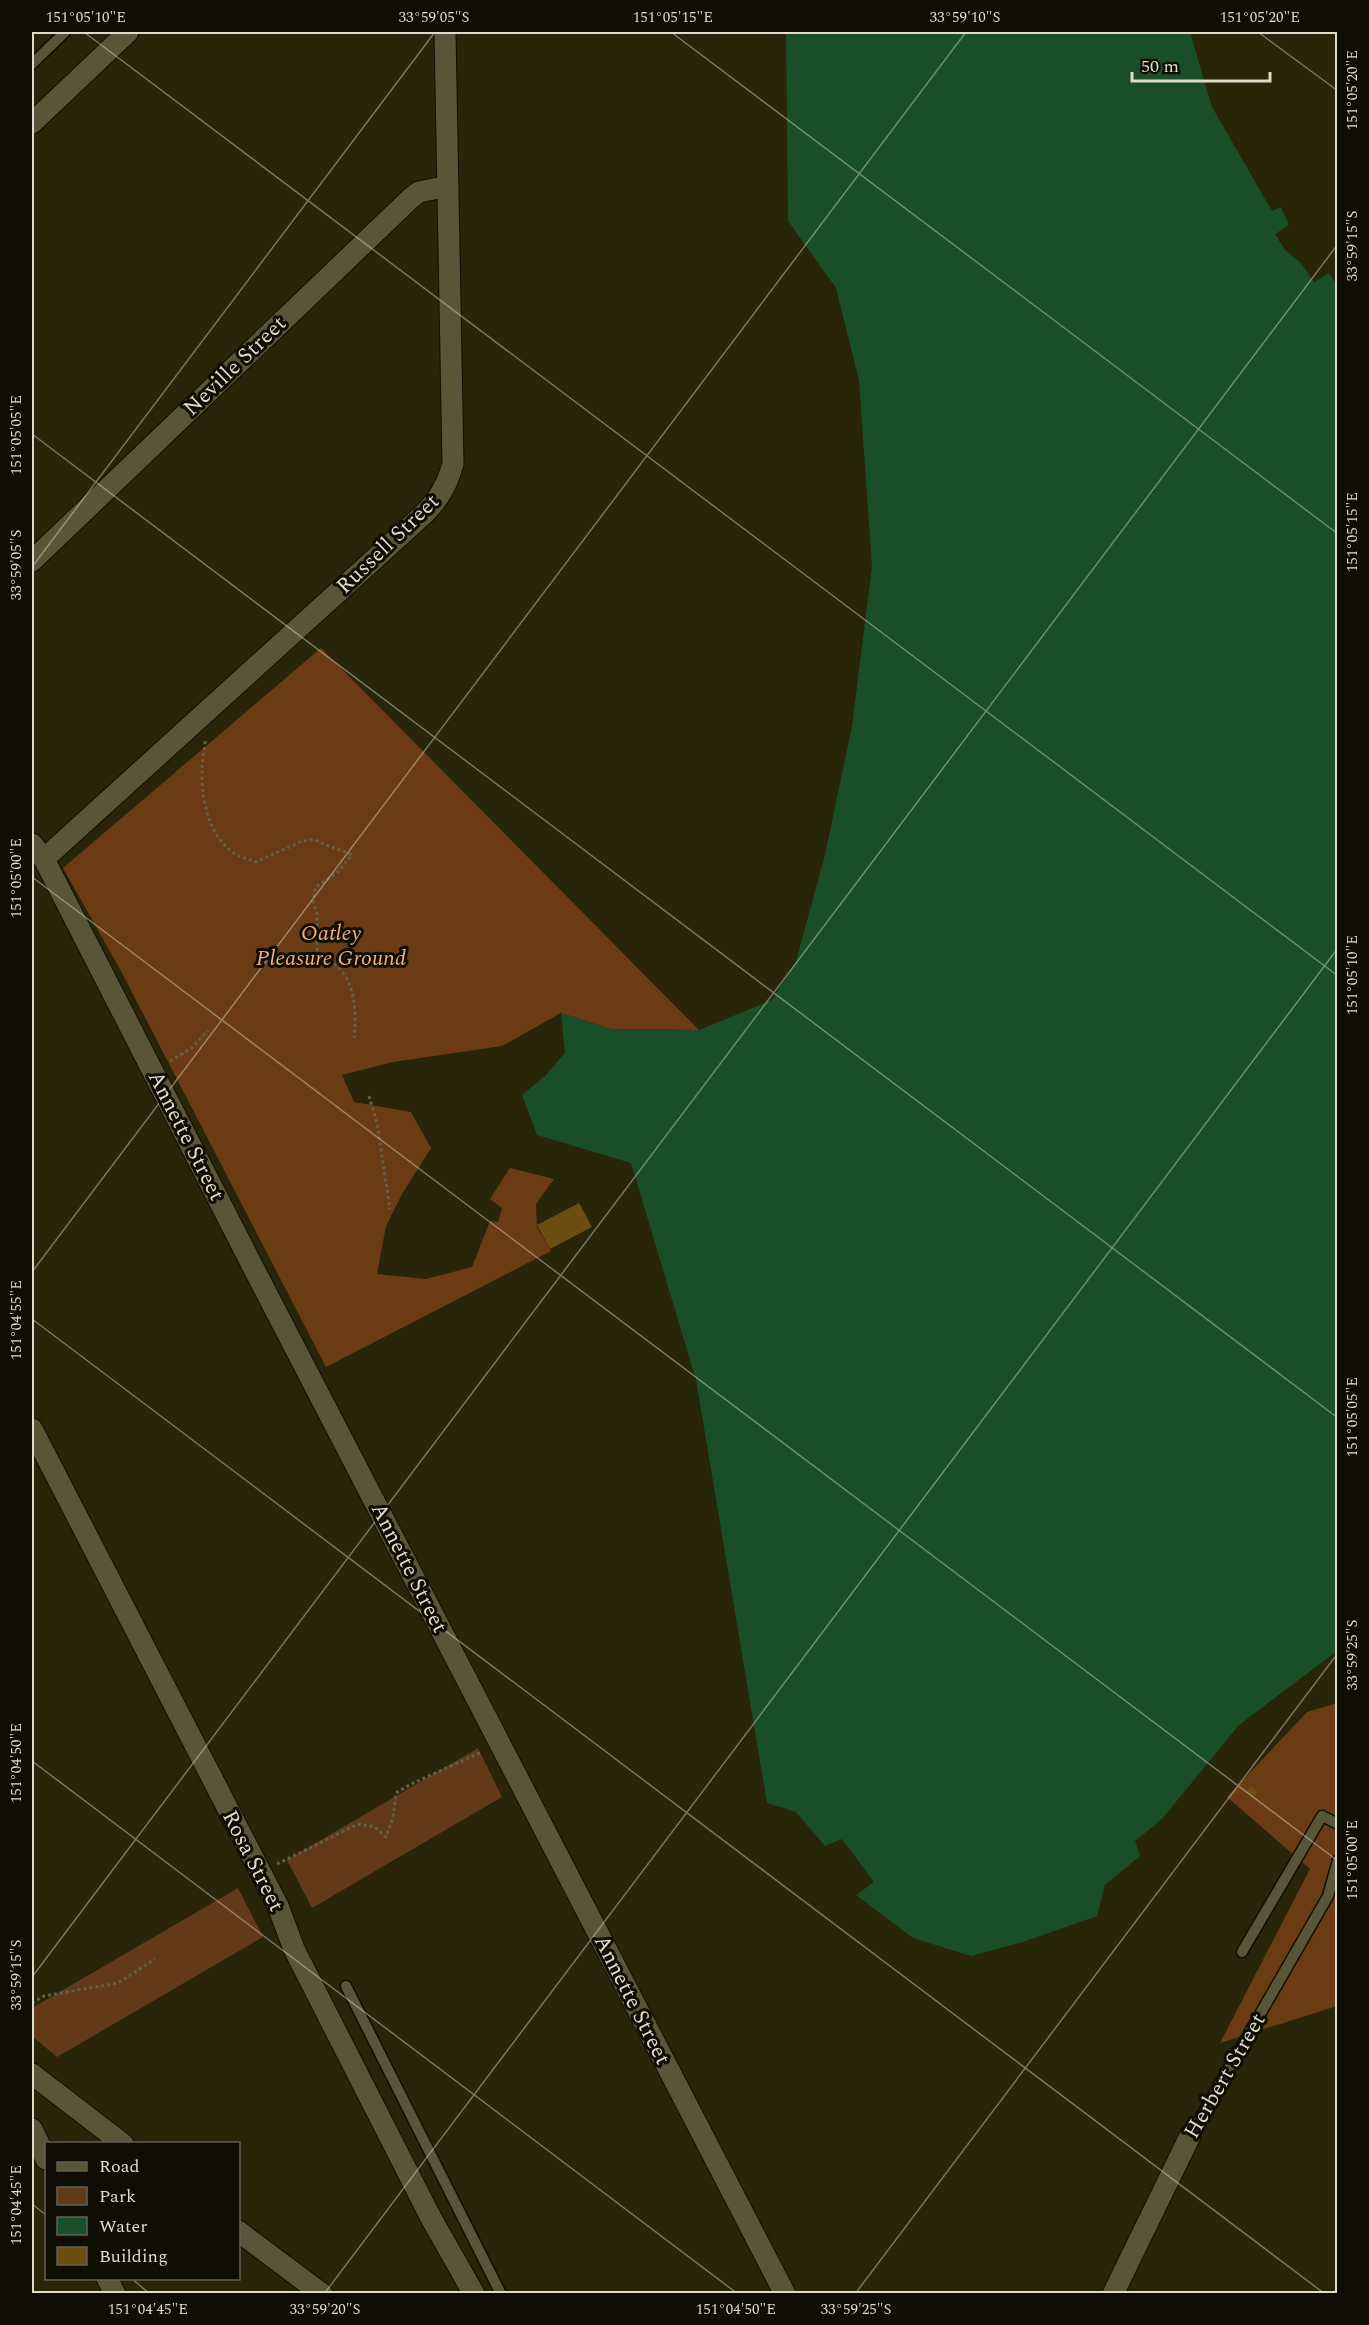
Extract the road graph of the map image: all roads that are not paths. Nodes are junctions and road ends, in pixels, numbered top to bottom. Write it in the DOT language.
graph roads {
  1 [pos="65,32"];
  2 [pos="128,32"];
  3 [pos="445,32"];
  4 [pos="32,64"];
  5 [pos="32,123"];
  6 [pos="448,186"];
  7 [pos="32,561"];
  8 [pos="38,852"];
  9 [pos="32,1429"];
  10 [pos="1338,1824"];
  11 [pos="1338,1860"];
  12 [pos="1242,1952"];
  13 [pos="345,1986"];
  14 [pos="32,2074"];
  15 [pos="32,2129"];
  16 [pos="1190,2136"];
  17 [pos="120,2142"];
  18 [pos="45,2157"];
  19 [pos="240,2232"];
  20 [pos="108,2280"];
  21 [pos="115,2294"];
  22 [pos="322,2294"];
  23 [pos="474,2294"];
  24 [pos="501,2294"];
  25 [pos="785,2294"];
  26 [pos="1113,2294"];
  1 -- 4 [label="lane"];
  2 -- 5 [label="street"];
  3 -- 6 [label="street, Russell Street"];
  6 -- 7 [label="street, Neville Street"];
  6 -- 8 [label="street, Russell Street"];
  8 -- 25 [label="street, Annette Street"];
  9 -- 23 [label="street, Rosa Street"];
  10 -- 12 [label="lane"];
  11 -- 16 [label="lane, Herbert Street"];
  13 -- 24 [label="lane"];
  14 -- 17 [label="street"];
  15 -- 18 [label="street"];
  16 -- 26 [label="street, Herbert Street"];
  19 -- 22 [label="street"];
  20 -- 21 [label="street"];
}
